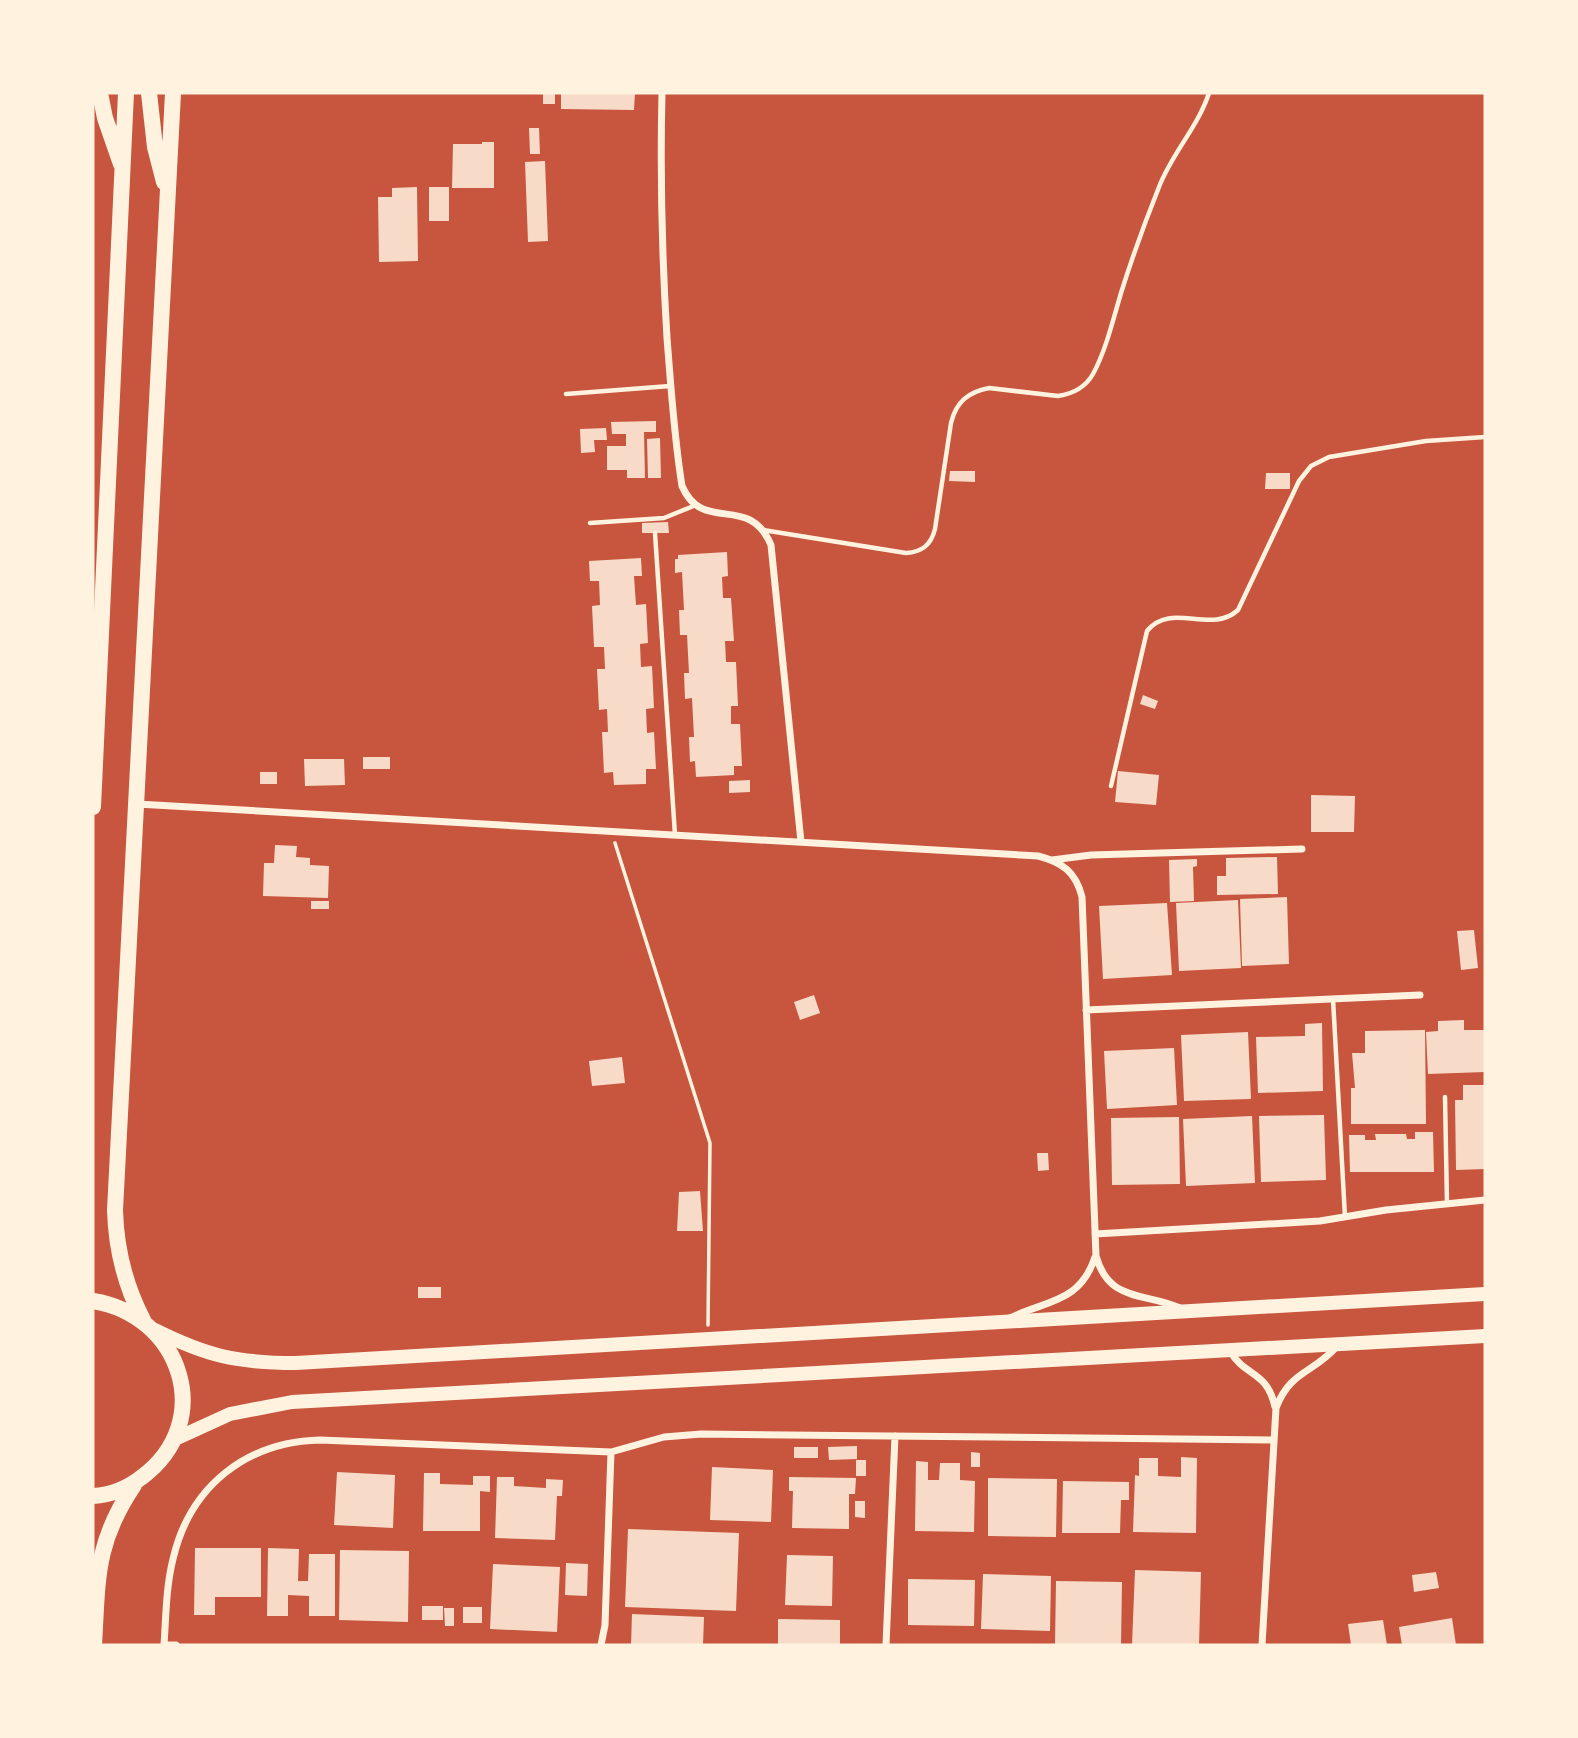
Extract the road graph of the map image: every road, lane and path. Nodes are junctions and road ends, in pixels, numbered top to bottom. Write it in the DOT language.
graph roads {
  1 [pos="100,93"];
  2 [pos="126,93"];
  3 [pos="149,93"];
  4 [pos="173,93"];
  5 [pos="662,93"];
  6 [pos="1209,93"];
  7 [pos="124,172"];
  8 [pos="168,194"];
  9 [pos="670,386"];
  10 [pos="566,394"];
  11 [pos="1485,437"];
  12 [pos="696,505"];
  13 [pos="590,523"];
  14 [pos="762,530"];
  15 [pos="655,533"];
  16 [pos="94,739"];
  17 [pos="1111,786"];
  18 [pos="136,804"];
  19 [pos="93,807"];
  20 [pos="611,831"];
  21 [pos="675,835"];
  22 [pos="801,842"];
  23 [pos="1302,849"];
  24 [pos="1052,860"];
  25 [pos="1420,995"];
  26 [pos="1333,998"];
  27 [pos="1086,1010"];
  28 [pos="1445,1097"];
  29 [pos="1485,1200"];
  30 [pos="1447,1205"];
  31 [pos="1345,1217"];
  32 [pos="1095,1234"];
  33 [pos="1096,1256"];
  34 [pos="1485,1294"];
  35 [pos="93,1301"];
  36 [pos="1186,1311"];
  37 [pos="1003,1321"];
  38 [pos="149,1325"];
  39 [pos="1485,1336"];
  40 [pos="708,1339"];
  41 [pos="1338,1345"];
  42 [pos="1229,1351"];
  43 [pos="1276,1408"];
  44 [pos="895,1436"];
  45 [pos="173,1440"];
  46 [pos="1274,1440"];
  47 [pos="611,1452"];
  48 [pos="135,1483"];
  49 [pos="93,1496"];
  50 [pos="94,1645"];
  51 [pos="164,1645"];
  52 [pos="176,1645"];
  53 [pos="601,1645"];
  54 [pos="886,1645"];
  55 [pos="1262,1645"];
  1 -- 7 [label="main road"];
  2 -- 7 [label="main road"];
  3 -- 8 [label="main road"];
  4 -- 8 [label="main road"];
  5 -- 9 [label="street"];
  6 -- 14 [label="lane"];
  7 -- 16 [label="main road"];
  8 -- 18 [label="main road"];
  9 -- 10 [label="lane"];
  9 -- 12 [label="street"];
  11 -- 17 [label="lane"];
  12 -- 13 [label="lane"];
  12 -- 14 [label="street"];
  14 -- 22 [label="street"];
  15 -- 21 [label="lane"];
  16 -- 19 [label="main road"];
  18 -- 20 [label="street"];
  18 -- 38 [label="main road"];
  20 -- 21 [label="street"];
  20 -- 40 [label="path"];
  21 -- 22 [label="street"];
  22 -- 24 [label="street"];
  23 -- 24 [label="street"];
  24 -- 27 [label="street"];
  25 -- 26 [label="street"];
  26 -- 27 [label="street"];
  26 -- 31 [label="lane"];
  27 -- 32 [label="street"];
  28 -- 30 [label="lane"];
  29 -- 30 [label="street"];
  30 -- 31 [label="street"];
  31 -- 32 [label="street"];
  32 -- 33 [label="street"];
  33 -- 36 [label="street"];
  33 -- 37 [label="street"];
  34 -- 36 [label="main road"];
  35 -- 38 [label="main road"];
  36 -- 37 [label="main road"];
  37 -- 40 [label="main road"];
  38 -- 40 [label="main road"];
  38 -- 45 [label="main road"];
  39 -- 41 [label="main road"];
  41 -- 42 [label="main road"];
  41 -- 43 [label="street"];
  42 -- 43 [label="street"];
  42 -- 45 [label="main road"];
  43 -- 46 [label="street"];
  44 -- 46 [label="street"];
  44 -- 47 [label="street"];
  44 -- 54 [label="street"];
  45 -- 48 [label="main road"];
  46 -- 55 [label="street"];
  47 -- 51 [label="street"];
  47 -- 53 [label="street"];
  48 -- 49 [label="main road"];
  48 -- 50 [label="main road"];
  51 -- 52 [label="street"];
}
